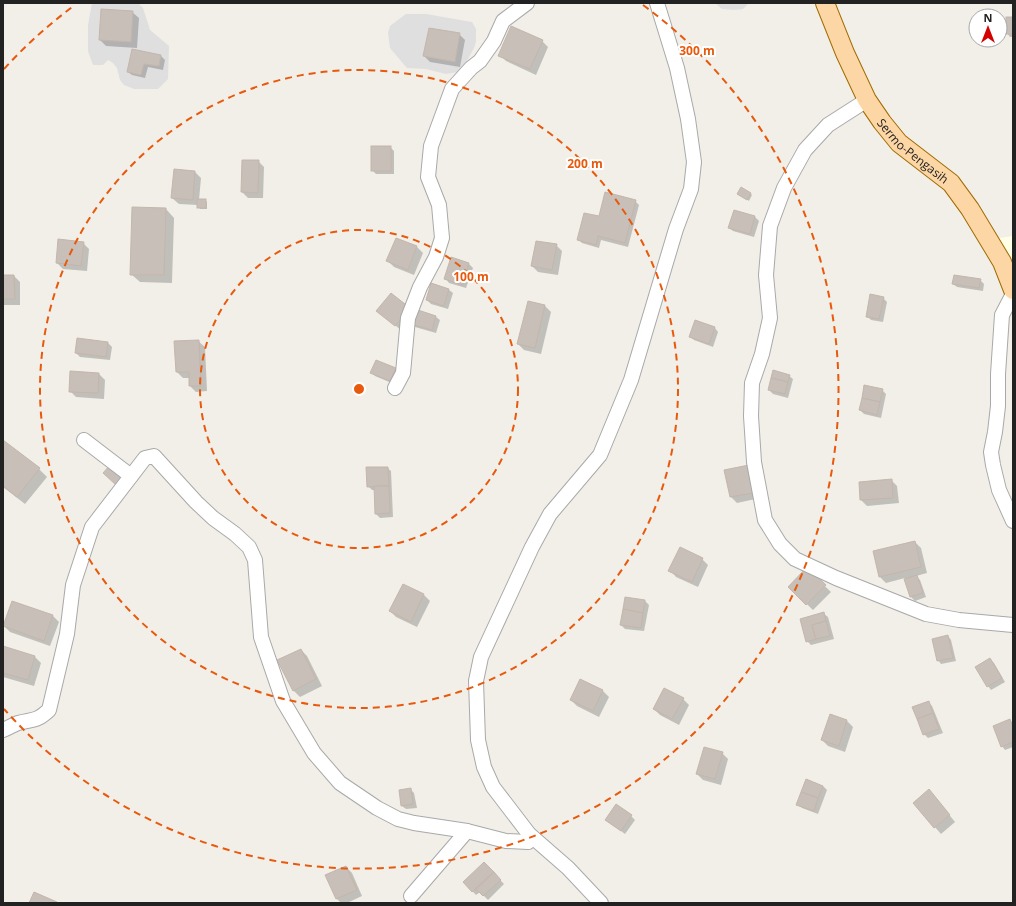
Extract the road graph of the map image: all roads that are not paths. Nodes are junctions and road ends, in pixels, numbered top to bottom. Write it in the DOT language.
graph roads {
  1 [pos="527,3"];
  2 [pos="657,3"];
  3 [pos="825,3"];
  4 [pos="867,100"];
  5 [pos="1013,290"];
  6 [pos="1013,294"];
  7 [pos="395,388"];
  8 [pos="84,440"];
  9 [pos="131,476"];
  10 [pos="1013,521"];
  11 [pos="1013,625"];
  12 [pos="3,730"];
  13 [pos="467,831"];
  14 [pos="529,834"];
  15 [pos="411,896"];
  16 [pos="601,903"];
  1 -- 7 [label="street"];
  2 -- 14 [label="street"];
  3 -- 4 [label="main road, Sermo-Pengasih"];
  4 -- 5 [label="main road, Sermo-Pengasih"];
  4 -- 11 [label="street"];
  6 -- 10 [label="street"];
  8 -- 9 [label="street"];
  9 -- 12 [label="street"];
  9 -- 13 [label="street"];
  13 -- 14 [label="street"];
  13 -- 15 [label="street"];
  14 -- 16 [label="street"];
}
